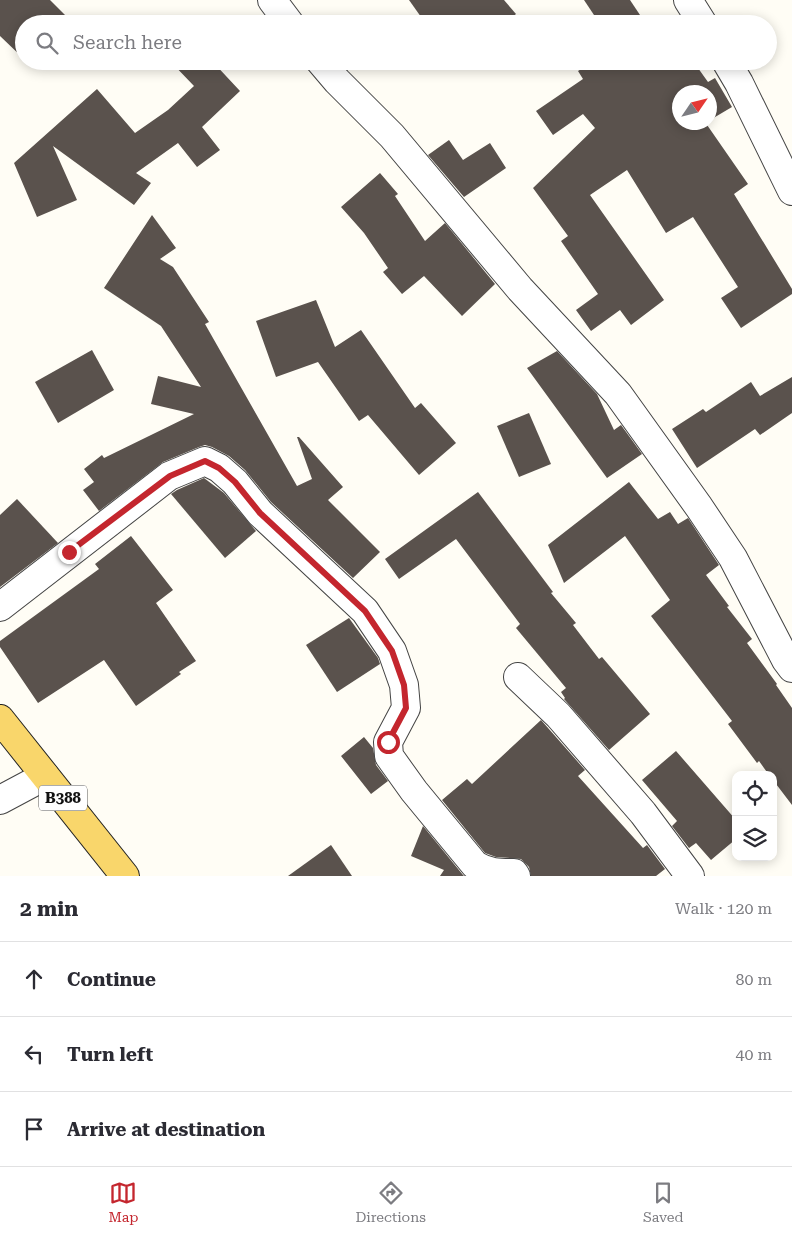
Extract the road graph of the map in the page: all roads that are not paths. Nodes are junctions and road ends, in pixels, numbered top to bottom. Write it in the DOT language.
graph roads {
  1 [pos="272,0"];
  2 [pos="688,0"];
  3 [pos="283,15"];
  4 [pos="697,15"];
  5 [pos="328,70"];
  6 [pos="731,70"];
  7 [pos="792,191"];
  8 [pos="0,607"];
  9 [pos="792,668"];
  10 [pos="518,677"];
  11 [pos="0,719"];
  12 [pos="45,776"];
  13 [pos="0,800"];
  14 [pos="125,876"];
  15 [pos="516,876"];
  16 [pos="690,876"];
  1 -- 3 [label="street"];
  2 -- 4 [label="street"];
  5 -- 9 [label="street"];
  6 -- 7 [label="street"];
  8 -- 15 [label="street"];
  10 -- 16 [label="street"];
  11 -- 12 [label="main road, B388"];
  12 -- 13 [label="street"];
  12 -- 14 [label="main road, B388"];
}
